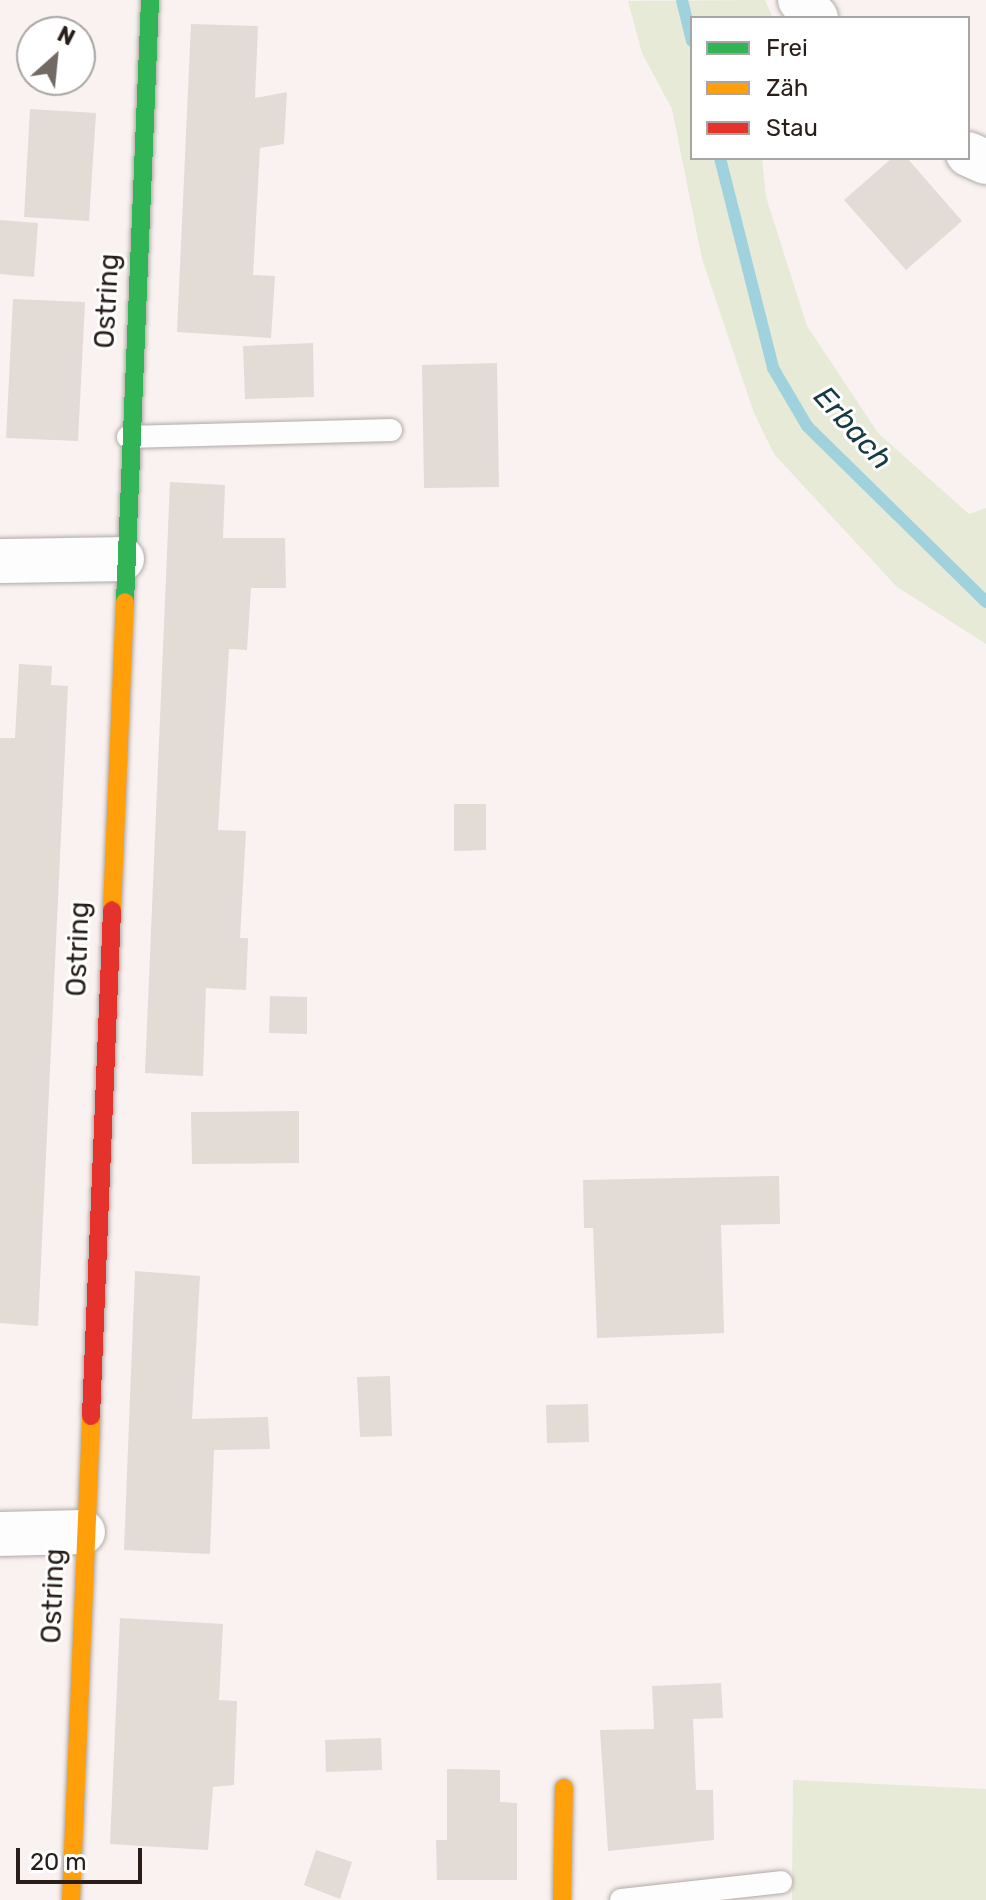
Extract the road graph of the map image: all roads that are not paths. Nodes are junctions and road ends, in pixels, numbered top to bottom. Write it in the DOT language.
graph roads {
  1 [pos="150,0"];
  2 [pos="800,0"];
  3 [pos="814,16"];
  4 [pos="391,430"];
  5 [pos="128,437"];
  6 [pos="122,559"];
  7 [pos="0,561"];
  8 [pos="83,1532"];
  9 [pos="0,1534"];
  10 [pos="564,1788"];
  11 [pos="781,1882"];
  12 [pos="71,1900"];
  13 [pos="562,1900"];
  14 [pos="621,1900"];
  1 -- 5 [label="street, Ostring"];
  2 -- 3 [label="street"];
  4 -- 5 [label="lane"];
  5 -- 6 [label="street, Ostring"];
  6 -- 7 [label="street"];
  6 -- 8 [label="street, Ostring"];
  8 -- 9 [label="street"];
  8 -- 12 [label="street, Ostring"];
  10 -- 13 [label="street"];
  11 -- 14 [label="lane"];
}
